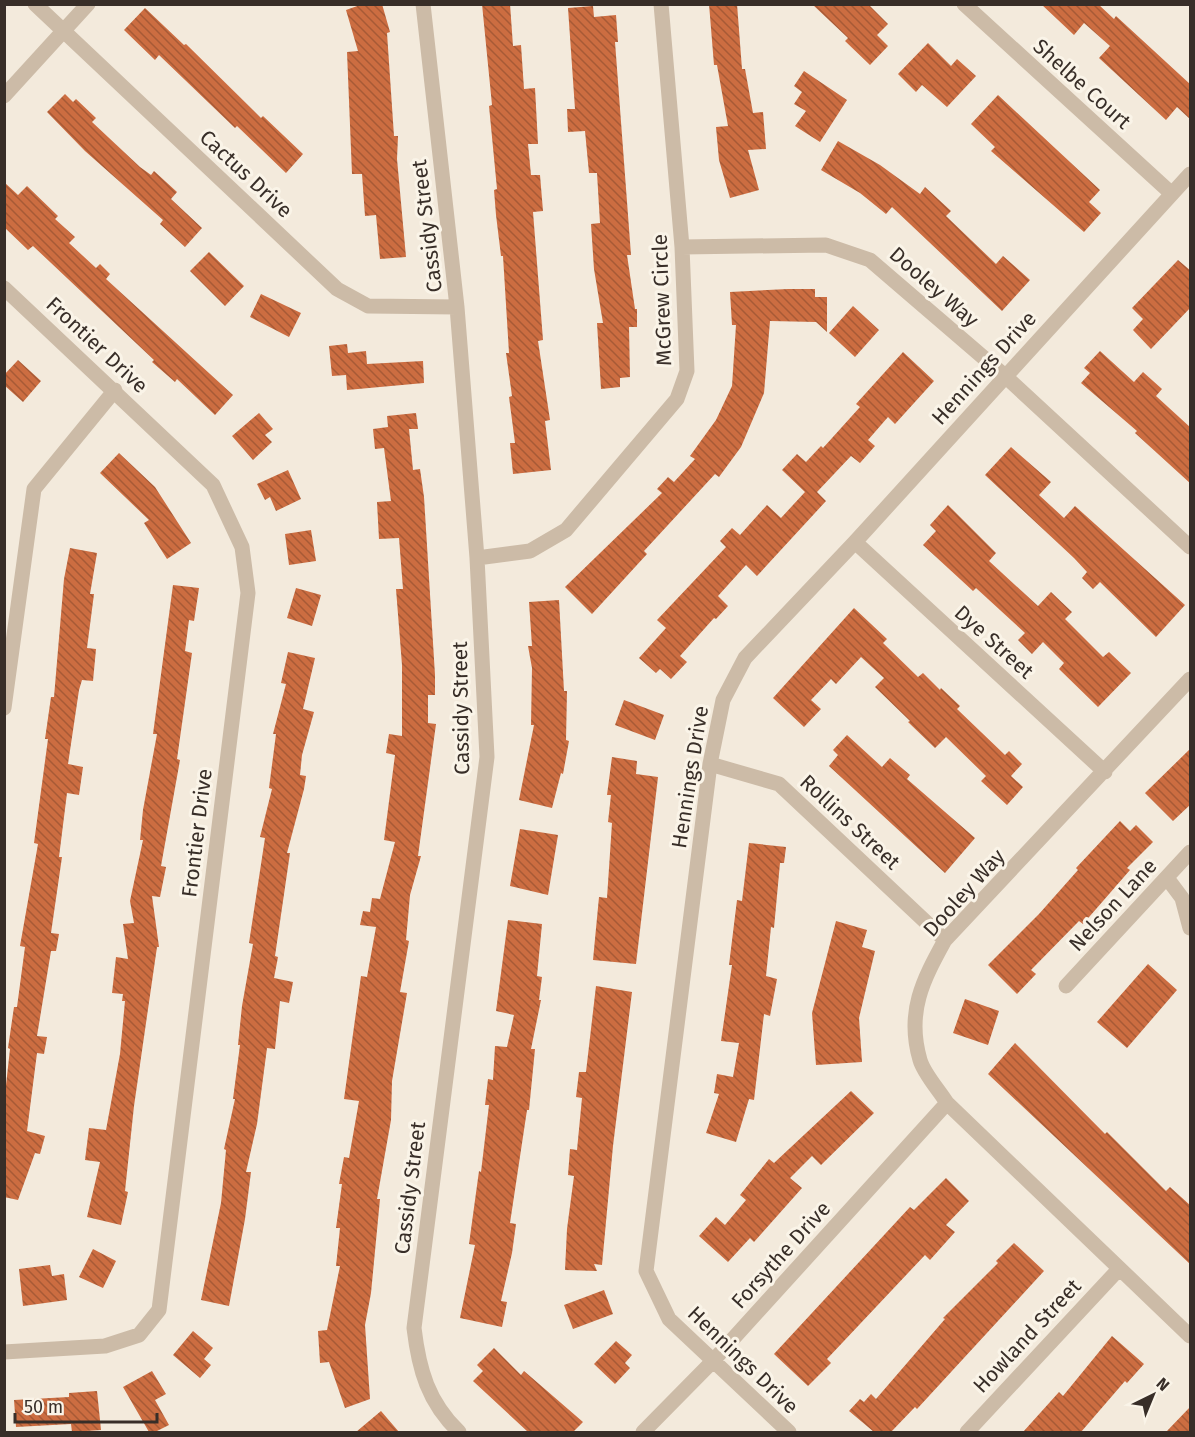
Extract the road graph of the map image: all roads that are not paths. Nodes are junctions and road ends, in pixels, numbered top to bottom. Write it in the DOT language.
graph roads {
  1 [pos="35,4"];
  2 [pos="88,4"];
  3 [pos="423,4"];
  4 [pos="661,4"];
  5 [pos="964,4"];
  6 [pos="64,31"];
  7 [pos="4,96"];
  8 [pos="1191,174"];
  9 [pos="1172,194"];
  10 [pos="682,247"];
  11 [pos="4,288"];
  12 [pos="458,307"];
  13 [pos="1005,376"];
  14 [pos="115,390"];
  15 [pos="855,542"];
  16 [pos="1191,547"];
  17 [pos="477,558"];
  18 [pos="1191,679"];
  19 [pos="4,708"];
  20 [pos="710,764"];
  21 [pos="1105,772"];
  22 [pos="1191,852"];
  23 [pos="1167,878"];
  24 [pos="1191,928"];
  25 [pos="945,940"];
  26 [pos="1066,986"];
  27 [pos="947,1103"];
  28 [pos="1119,1269"];
  29 [pos="1191,1336"];
  30 [pos="4,1352"];
  31 [pos="712,1362"];
  32 [pos="459,1432"];
  33 [pos="643,1432"];
  34 [pos="789,1432"];
  35 [pos="967,1432"];
  1 -- 6 [label="street, Cactus Drive"];
  2 -- 6 [label="street"];
  3 -- 12 [label="street, Cassidy Street"];
  4 -- 10 [label="street, McGrew Circle"];
  5 -- 9 [label="street, Shelbe Court"];
  6 -- 7 [label="street"];
  6 -- 12 [label="street, Cactus Drive"];
  8 -- 9 [label="street, Hennings Drive"];
  9 -- 13 [label="street, Hennings Drive"];
  10 -- 13 [label="street, Dooley Way"];
  10 -- 17 [label="street, McGrew Circle"];
  11 -- 14 [label="street, Frontier Drive"];
  12 -- 17 [label="street, Cassidy Street"];
  13 -- 15 [label="street, Hennings Drive"];
  13 -- 16 [label="street, Dooley Way"];
  14 -- 19 [label="street"];
  14 -- 30 [label="street, Frontier Drive"];
  15 -- 20 [label="street, Hennings Drive"];
  15 -- 21 [label="street, Dye Street"];
  17 -- 32 [label="street, Cassidy Street"];
  18 -- 21 [label="street, Dooley Way"];
  20 -- 25 [label="street, Rollins Street"];
  20 -- 31 [label="street, Hennings Drive"];
  21 -- 25 [label="street, Dooley Way"];
  22 -- 23 [label="street, Nelson Lane"];
  23 -- 24 [label="street"];
  23 -- 26 [label="street, Nelson Lane"];
  25 -- 27 [label="street, Dooley Way"];
  27 -- 28 [label="street, Dooley Way"];
  27 -- 31 [label="street, Forsythe Drive"];
  28 -- 29 [label="street, Dooley Way"];
  28 -- 35 [label="street, Howland Street"];
  31 -- 33 [label="street, Forsythe Drive"];
  31 -- 34 [label="street, Hennings Drive"];
}
